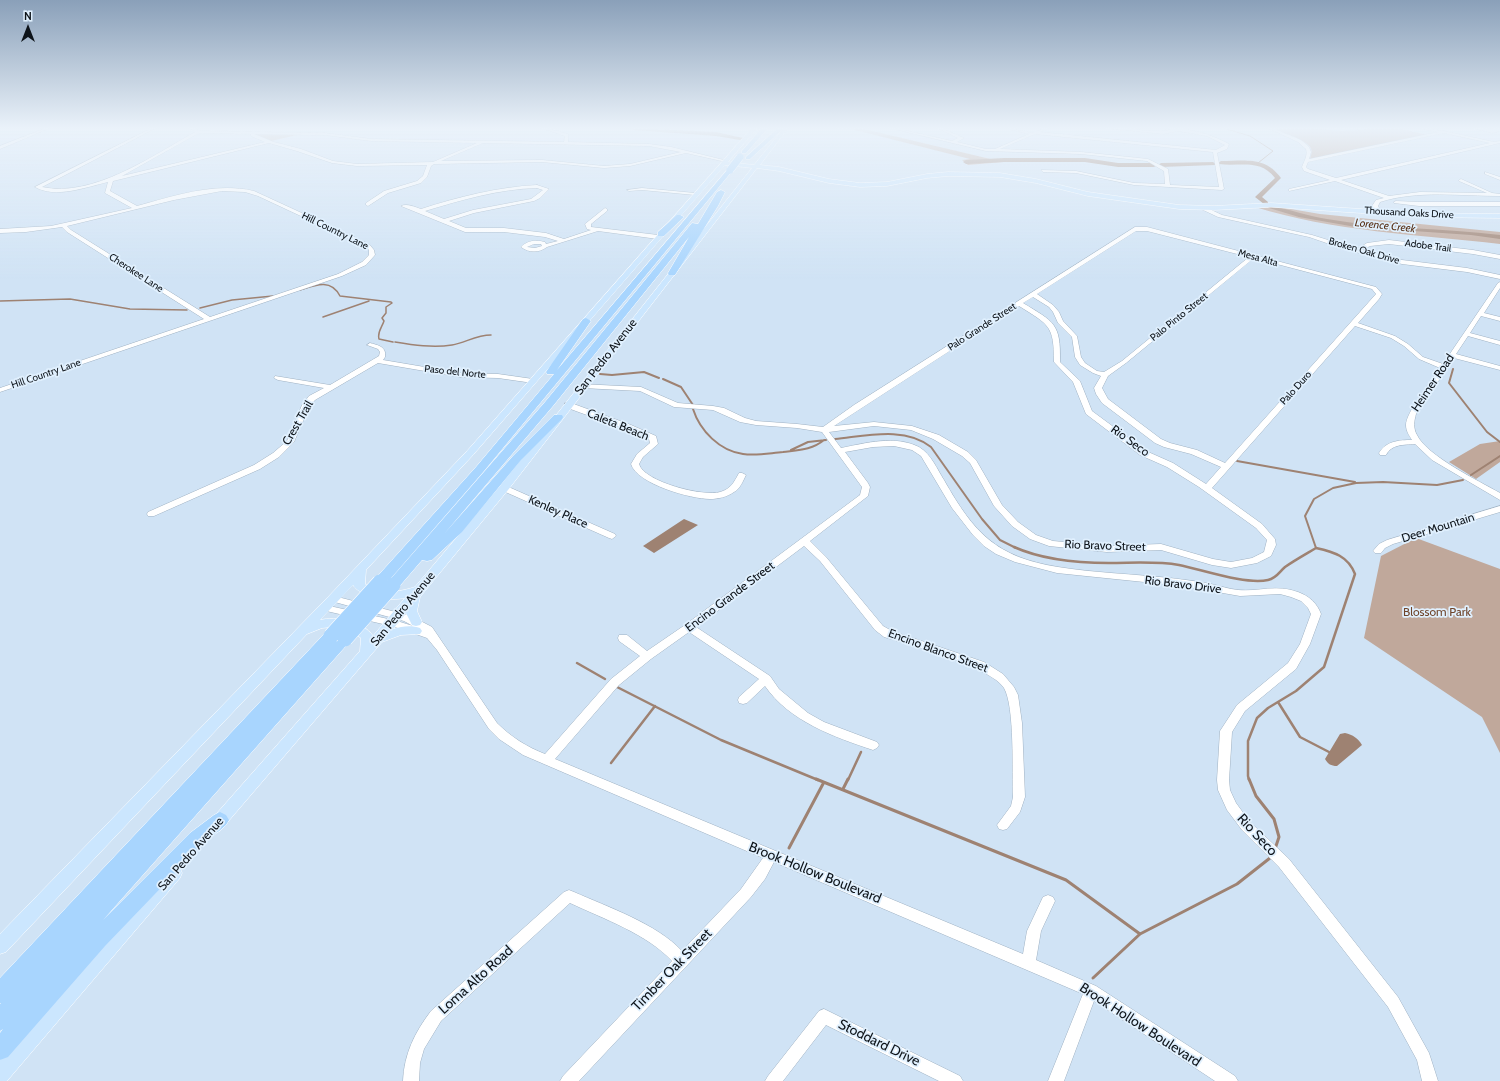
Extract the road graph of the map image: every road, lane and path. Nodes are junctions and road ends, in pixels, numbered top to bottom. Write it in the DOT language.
graph roads {
  1 [pos="51,178"];
  2 [pos="114,178"];
  3 [pos="117,178"];
  4 [pos="423,178"];
  5 [pos="710,178"];
  6 [pos="725,178"];
  7 [pos="730,178"];
  8 [pos="745,178"];
  9 [pos="821,178"];
  10 [pos="919,178"];
  11 [pos="1022,178"];
  12 [pos="1104,178"];
  13 [pos="1167,178"];
  14 [pos="1220,178"];
  15 [pos="1330,178"];
  16 [pos="1342,178"];
  17 [pos="111,180"];
  18 [pos="1335,180"];
  19 [pos="1461,180"];
  20 [pos="1168,186"];
  21 [pos="719,188"];
  22 [pos="1429,188"];
  23 [pos="628,190"];
  24 [pos="1291,190"];
  25 [pos="695,194"];
  26 [pos="1440,194"];
  27 [pos="1493,195"];
  28 [pos="1500,195"];
  29 [pos="1390,198"];
  30 [pos="1396,202"];
  31 [pos="368,204"];
  32 [pos="1500,204"];
  33 [pos="404,206"];
  34 [pos="136,208"];
  35 [pos="1202,208"];
  36 [pos="605,210"];
  37 [pos="420,211"];
  38 [pos="1378,212"];
  39 [pos="1500,216"];
  40 [pos="444,221"];
  41 [pos="64,226"];
  42 [pos="1142,228"];
  43 [pos="596,230"];
  44 [pos="0,231"];
  45 [pos="660,235"];
  46 [pos="562,242"];
  47 [pos="545,246"];
  48 [pos="1357,251"];
  49 [pos="1252,257"];
  50 [pos="1500,257"];
  51 [pos="672,273"];
  52 [pos="1500,277"];
  53 [pos="1500,284"];
  54 [pos="1374,288"];
  55 [pos="1033,294"];
  56 [pos="1492,295"];
  57 [pos="1500,297"];
  58 [pos="1019,303"];
  59 [pos="1480,314"];
  60 [pos="209,319"];
  61 [pos="1500,319"];
  62 [pos="586,321"];
  63 [pos="1353,323"];
  64 [pos="1466,334"];
  65 [pos="1500,343"];
  66 [pos="370,345"];
  67 [pos="1452,355"];
  68 [pos="377,361"];
  69 [pos="1444,367"];
  70 [pos="1500,368"];
  71 [pos="1105,375"];
  72 [pos="278,378"];
  73 [pos="533,381"];
  74 [pos="583,386"];
  75 [pos="329,387"];
  76 [pos="1088,389"];
  77 [pos="0,390"];
  78 [pos="568,405"];
  79 [pos="558,417"];
  80 [pos="824,430"];
  81 [pos="1417,442"];
  82 [pos="841,450"];
  83 [pos="1382,452"];
  84 [pos="1226,466"];
  85 [pos="480,469"];
  86 [pos="742,475"];
  87 [pos="504,488"];
  88 [pos="1207,488"];
  89 [pos="1500,498"];
  90 [pos="1500,509"];
  91 [pos="151,514"];
  92 [pos="612,536"];
  93 [pos="804,541"];
  94 [pos="1378,551"];
  95 [pos="1268,554"];
  96 [pos="362,568"];
  97 [pos="390,582"];
  98 [pos="418,591"];
  99 [pos="1288,592"];
  100 [pos="329,603"];
  101 [pos="394,619"];
  102 [pos="416,626"];
  103 [pos="689,627"];
  104 [pos="297,637"];
  105 [pos="338,637"];
  106 [pos="623,638"];
  107 [pos="371,646"];
  108 [pos="647,656"];
  109 [pos="766,679"];
  110 [pos="743,700"];
  111 [pos="873,745"];
  112 [pos="546,761"];
  113 [pos="220,820"];
  114 [pos="1003,825"];
  115 [pos="772,855"];
  116 [pos="1048,901"];
  117 [pos="0,946"];
  118 [pos="682,960"];
  119 [pos="1028,963"];
  120 [pos="1091,991"];
  121 [pos="0,993"];
  122 [pos="0,1020"];
  123 [pos="0,1049"];
  124 [pos="0,1074"];
  125 [pos="412,1081"];
  126 [pos="568,1081"];
  127 [pos="773,1081"];
  128 [pos="955,1081"];
  129 [pos="1056,1081"];
  130 [pos="1230,1081"];
  131 [pos="1430,1081"];
  1 -- 17 [label="street"];
  2 -- 17 [label="street"];
  3 -- 17 [label="street"];
  4 -- 31 [label="street"];
  5 -- 25 [label="main road"];
  6 -- 21 [label="highway, bridge"];
  7 -- 21 [label="highway"];
  8 -- 51 [label="main road, San Pedro Avenue"];
  9 -- 10 [label="main road, Thousand Oaks Drive"];
  11 -- 35 [label="main road, Thousand Oaks Drive"];
  12 -- 20 [label="street"];
  13 -- 20 [label="street"];
  14 -- 20 [label="street"];
  15 -- 18 [label="street"];
  16 -- 18 [label="street"];
  17 -- 34 [label="street"];
  18 -- 24 [label="street"];
  18 -- 29 [label="street"];
  19 -- 27 [label="street"];
  21 -- 45 [label="highway"];
  21 -- 51 [label="highway"];
  21 -- 85 [label="highway"];
  21 -- 97 [label="highway"];
  22 -- 26 [label="street"];
  23 -- 25 [label="street"];
  25 -- 45 [label="main road"];
  26 -- 27 [label="street"];
  26 -- 29 [label="street"];
  27 -- 28 [label="street"];
  29 -- 38 [label="street"];
  30 -- 32 [label="street"];
  33 -- 37 [label="street"];
  34 -- 41 [label="street, Hill Country Lane"];
  34 -- 60 [label="street, Hill Country Lane"];
  35 -- 38 [label="main road, Thousand Oaks Drive"];
  35 -- 48 [label="street, Broken Oak Drive"];
  36 -- 43 [label="street"];
  37 -- 40 [label="street"];
  37 -- 40 [label="street"];
  38 -- 39 [label="main road, Thousand Oaks Drive"];
  40 -- 46 [label="street"];
  41 -- 44 [label="street, Hill Country Lane"];
  41 -- 60 [label="street, Cherokee Lane"];
  42 -- 49 [label="street, Mesa Alta"];
  42 -- 55 [label="street, Palo Grande Street"];
  43 -- 45 [label="street"];
  43 -- 46 [label="street"];
  45 -- 62 [label="main road"];
  46 -- 47 [label="street"];
  48 -- 50 [label="street, Adobe Trail"];
  48 -- 52 [label="street, Broken Oak Drive"];
  49 -- 54 [label="street, Mesa Alta"];
  49 -- 71 [label="street, Palo Pinto Street"];
  51 -- 74 [label="main road, San Pedro Avenue"];
  53 -- 56 [label="street, Heimer Road"];
  54 -- 63 [label="street, Palo Duro"];
  55 -- 58 [label="street, Palo Grande Street"];
  55 -- 71 [label="street"];
  56 -- 57 [label="street"];
  56 -- 59 [label="street, Heimer Road"];
  58 -- 76 [label="street, Rio Seco"];
  58 -- 80 [label="street, Palo Grande Street"];
  59 -- 61 [label="street"];
  59 -- 64 [label="street, Heimer Road"];
  60 -- 77 [label="street, Hill Country Lane"];
  62 -- 73 [label="main road"];
  62 -- 85 [label="highway"];
  63 -- 69 [label="street"];
  63 -- 84 [label="street, Palo Duro"];
  64 -- 65 [label="street"];
  64 -- 67 [label="street, Heimer Road"];
  66 -- 68 [label="street"];
  67 -- 69 [label="street, Heimer Road"];
  67 -- 70 [label="street"];
  68 -- 73 [label="street, Paso del Norte"];
  68 -- 75 [label="street, Crest Trail"];
  69 -- 81 [label="street, Heimer Road"];
  71 -- 76 [label="street"];
  72 -- 75 [label="street"];
  73 -- 96 [label="main road"];
  74 -- 78 [label="main road, San Pedro Avenue"];
  74 -- 80 [label="street"];
  75 -- 91 [label="street, Crest Trail"];
  76 -- 84 [label="street, Rio Seco"];
  76 -- 88 [label="street, Rio Seco"];
  78 -- 79 [label="main road, San Pedro Avenue"];
  78 -- 86 [label="street, Caleta Beach"];
  79 -- 87 [label="main road, San Pedro Avenue"];
  79 -- 97 [label="highway"];
  80 -- 82 [label="street, Encino Grande Street"];
  80 -- 95 [label="street, Rio Bravo Street"];
  81 -- 83 [label="street"];
  81 -- 89 [label="street, Heimer Road"];
  82 -- 93 [label="street, Encino Grande Street"];
  82 -- 99 [label="street, Rio Bravo Drive"];
  84 -- 88 [label="street, Palo Duro"];
  85 -- 97 [label="highway"];
  87 -- 92 [label="street, Kenley Place"];
  87 -- 98 [label="main road, San Pedro Avenue"];
  88 -- 95 [label="street, Rio Seco"];
  90 -- 94 [label="street, Deer Mountain"];
  93 -- 103 [label="street, Encino Grande Street"];
  93 -- 114 [label="street, Encino Blanco Street"];
  96 -- 98 [label="main road"];
  96 -- 100 [label="main road"];
  97 -- 105 [label="highway, bridge"];
  98 -- 101 [label="main road, San Pedro Avenue"];
  98 -- 102 [label="main road"];
  99 -- 131 [label="street, Rio Seco"];
  100 -- 101 [label="street, Brook Hollow Boulevard"];
  100 -- 104 [label="main road"];
  101 -- 102 [label="street, Brook Hollow Boulevard"];
  101 -- 107 [label="main road, San Pedro Avenue"];
  102 -- 107 [label="main road"];
  102 -- 112 [label="street, Brook Hollow Boulevard"];
  103 -- 108 [label="street, Encino Grande Street"];
  103 -- 109 [label="street"];
  104 -- 107 [label="main road"];
  104 -- 117 [label="main road"];
  105 -- 121 [label="highway"];
  105 -- 122 [label="highway"];
  106 -- 108 [label="street"];
  107 -- 113 [label="main road, San Pedro Avenue"];
  108 -- 112 [label="street, Encino Grande Street"];
  109 -- 110 [label="street"];
  109 -- 111 [label="street"];
  112 -- 115 [label="street, Brook Hollow Boulevard"];
  113 -- 123 [label="highway"];
  113 -- 124 [label="main road, San Pedro Avenue"];
  115 -- 118 [label="street, Timber Oak Street"];
  115 -- 119 [label="street, Brook Hollow Boulevard"];
  116 -- 119 [label="street"];
  118 -- 125 [label="street, Loma Alto Road"];
  118 -- 126 [label="street, Timber Oak Street"];
  119 -- 120 [label="street, Brook Hollow Boulevard"];
  120 -- 129 [label="street"];
  120 -- 130 [label="street, Brook Hollow Boulevard"];
  127 -- 128 [label="street, Stoddard Drive"];
}
